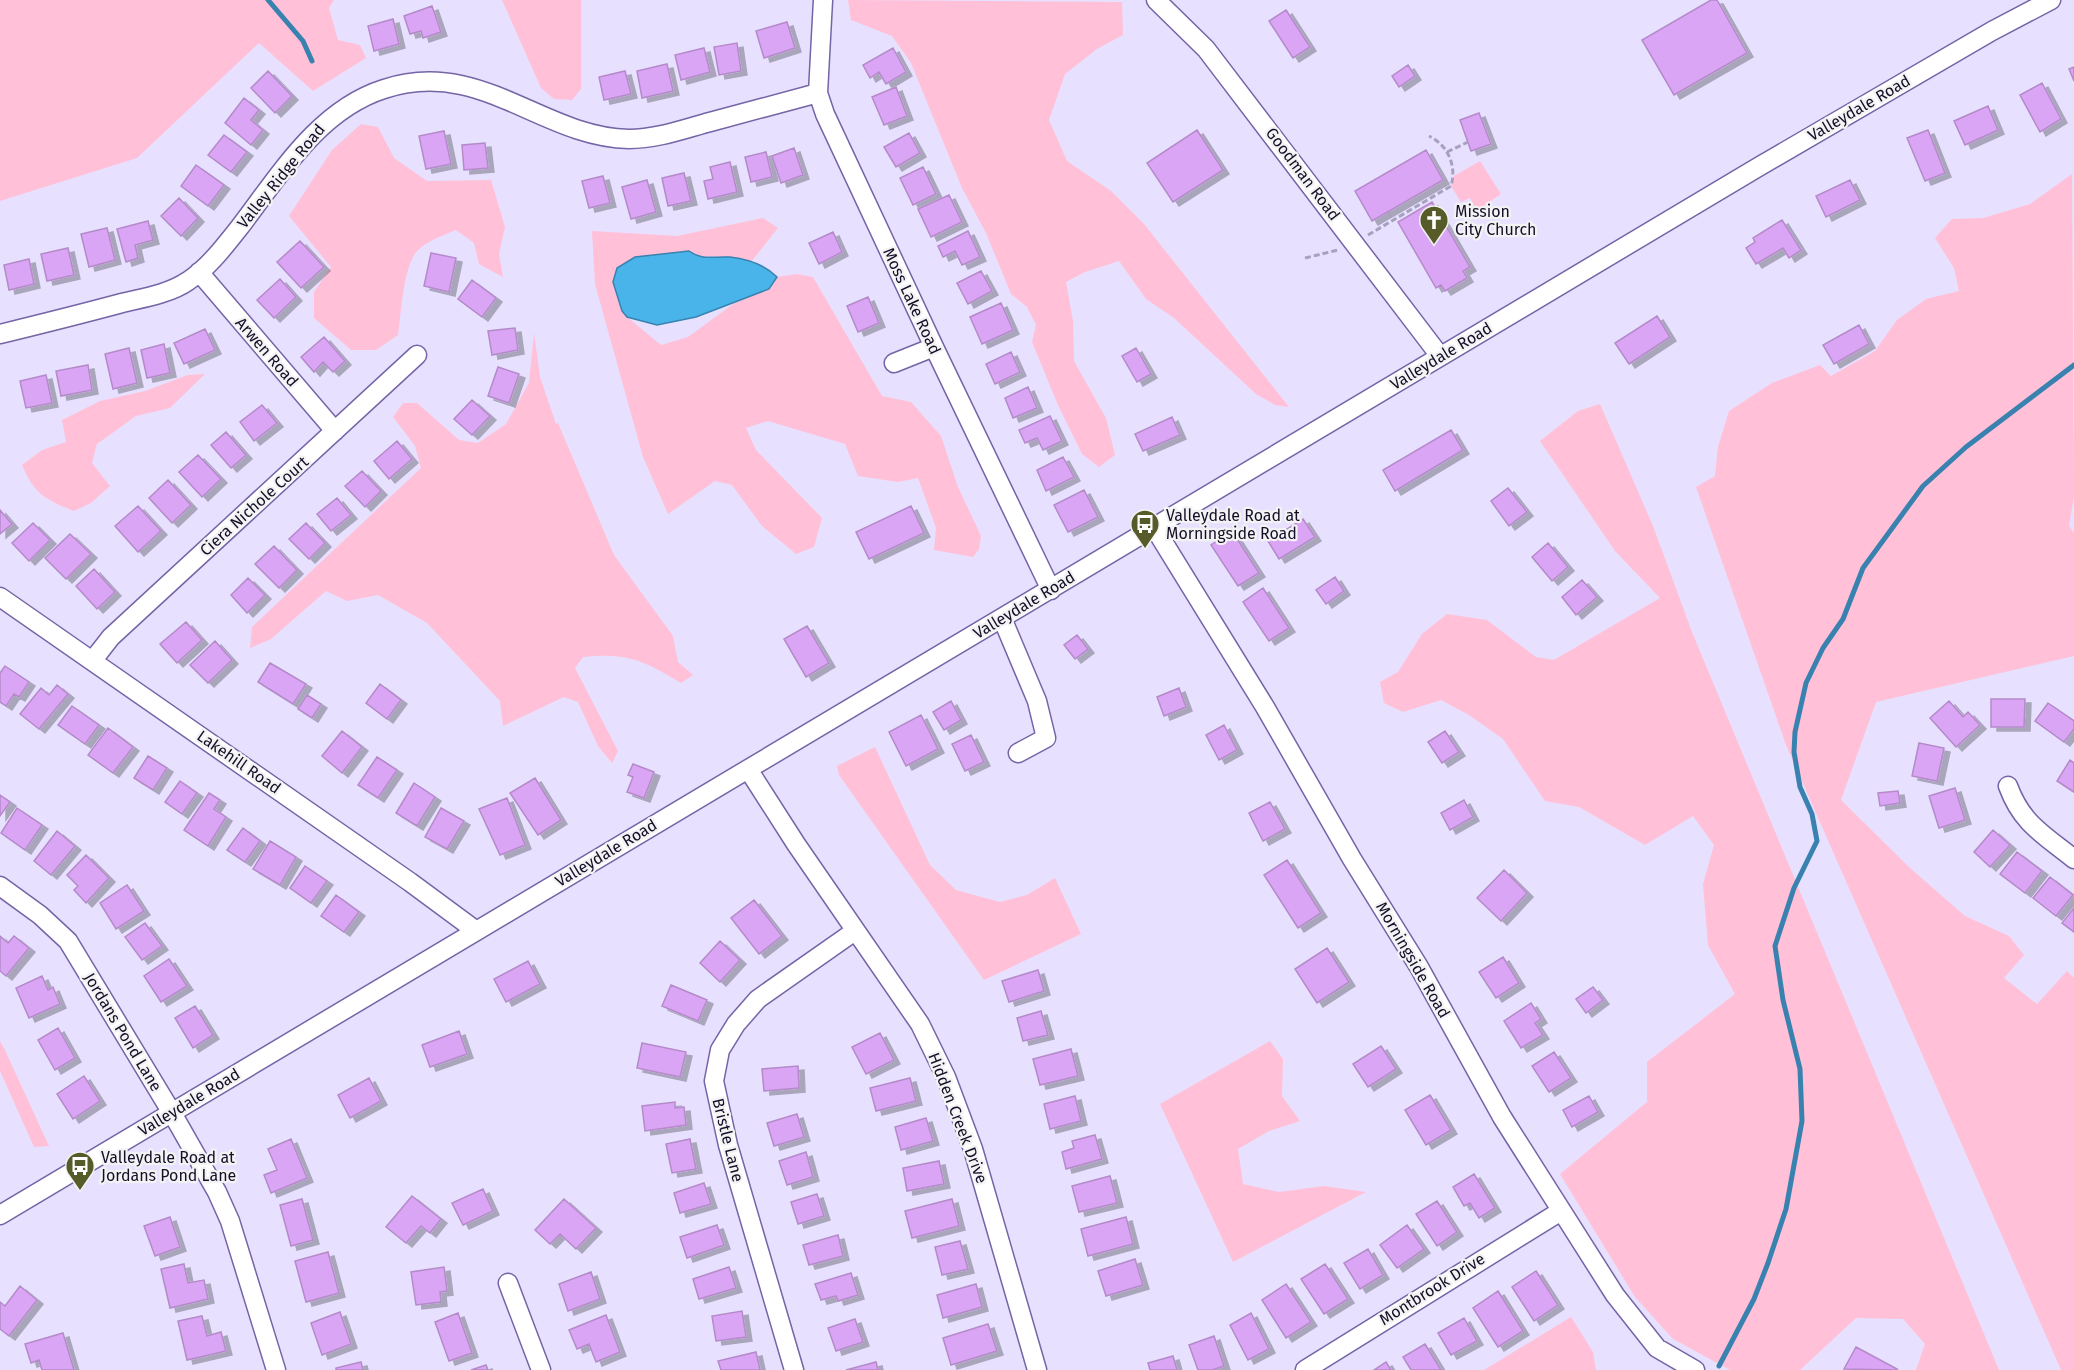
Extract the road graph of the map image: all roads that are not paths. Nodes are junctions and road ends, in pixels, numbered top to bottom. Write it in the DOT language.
graph roads {
  1 [pos="823,0"];
  2 [pos="1156,0"];
  3 [pos="2051,0"];
  4 [pos="818,93"];
  5 [pos="200,272"];
  6 [pos="0,334"];
  7 [pos="933,347"];
  8 [pos="417,355"];
  9 [pos="1440,356"];
  10 [pos="894,363"];
  11 [pos="335,431"];
  12 [pos="1154,527"];
  13 [pos="1051,590"];
  14 [pos="0,597"];
  15 [pos="1002,618"];
  16 [pos="93,660"];
  17 [pos="1018,753"];
  18 [pos="748,769"];
  19 [pos="2008,786"];
  20 [pos="2074,859"];
  21 [pos="0,886"];
  22 [pos="475,930"];
  23 [pos="855,931"];
  24 [pos="172,1113"];
  25 [pos="1561,1210"];
  26 [pos="0,1215"];
  27 [pos="508,1283"];
  28 [pos="276,1370"];
  29 [pos="541,1370"];
  30 [pos="794,1370"];
  31 [pos="1037,1370"];
  32 [pos="1305,1370"];
  33 [pos="1695,1370"];
  1 -- 4 [label="street, Moss Lake Road"];
  2 -- 9 [label="street, Goodman Road"];
  3 -- 9 [label="street, Valleydale Road"];
  4 -- 5 [label="street, Valley Ridge Road"];
  4 -- 7 [label="street, Moss Lake Road"];
  5 -- 6 [label="street, Valley Ridge Road"];
  5 -- 11 [label="street, Arwen Road"];
  7 -- 10 [label="street"];
  7 -- 13 [label="street, Moss Lake Road"];
  8 -- 11 [label="street, Ciera Nichole Court"];
  9 -- 12 [label="street, Valleydale Road"];
  11 -- 16 [label="street, Ciera Nichole Court"];
  12 -- 13 [label="street, Valleydale Road"];
  12 -- 25 [label="street, Morningside Road"];
  13 -- 15 [label="street, Valleydale Road"];
  14 -- 16 [label="street, Lakehill Road"];
  15 -- 17 [label="street"];
  15 -- 18 [label="street, Valleydale Road"];
  16 -- 22 [label="street, Lakehill Road"];
  18 -- 22 [label="street, Valleydale Road"];
  18 -- 23 [label="street, Hidden Creek Drive"];
  19 -- 20 [label="street"];
  21 -- 24 [label="street, Jordans Pond Lane"];
  22 -- 24 [label="street, Valleydale Road"];
  23 -- 30 [label="street, Bristle Lane"];
  23 -- 31 [label="street, Hidden Creek Drive"];
  24 -- 26 [label="street, Valleydale Road"];
  24 -- 28 [label="street, Jordans Pond Lane"];
  25 -- 32 [label="street, Montbrook Drive"];
  25 -- 33 [label="street, Morningside Road"];
  27 -- 29 [label="street"];
}
